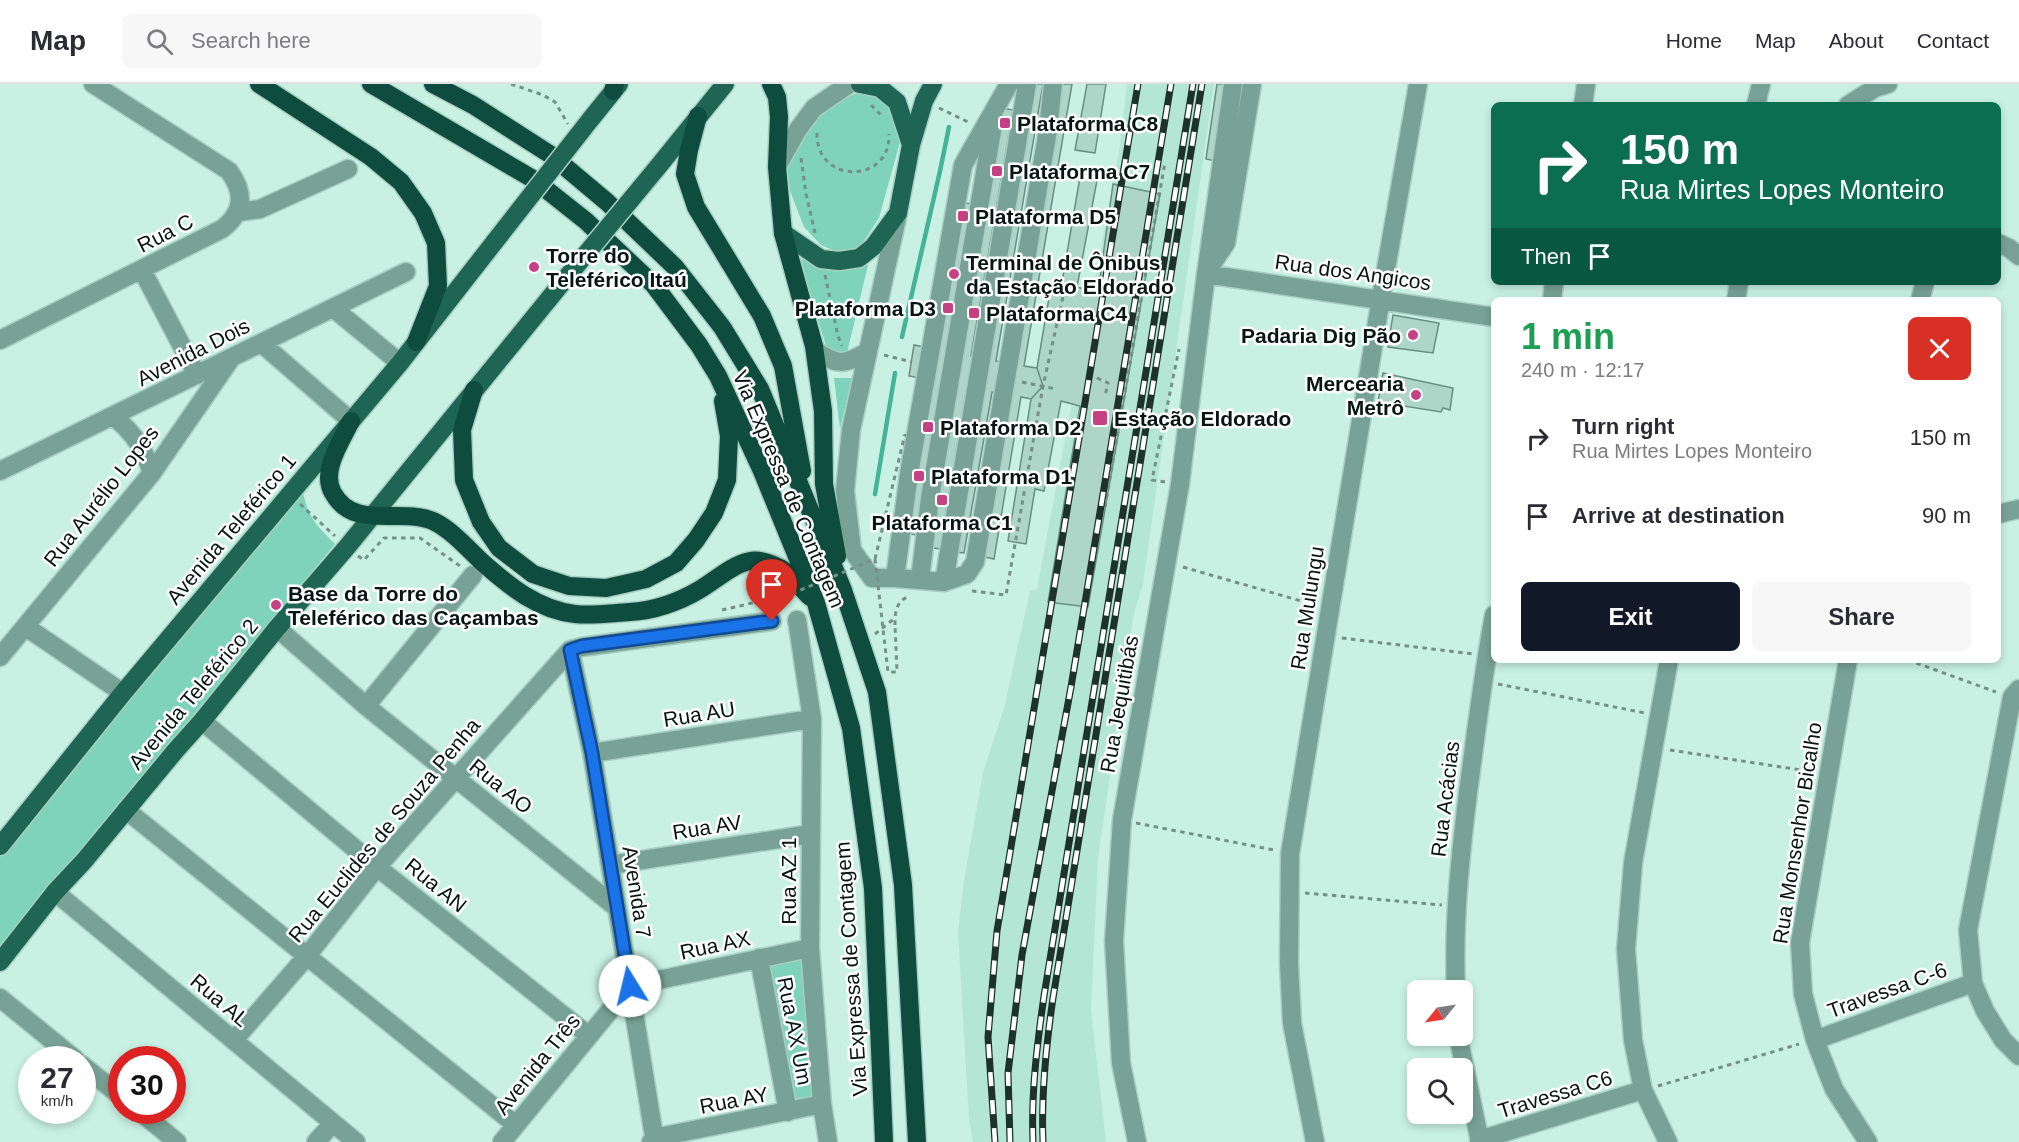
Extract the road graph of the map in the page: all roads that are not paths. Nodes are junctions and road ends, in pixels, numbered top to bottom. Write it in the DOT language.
graph roads {
  1 [pos="93,84"];
  2 [pos="259,84"];
  3 [pos="433,84"];
  4 [pos="771,84"];
  5 [pos="849,84"];
  6 [pos="933,84"];
  7 [pos="1009,84"];
  8 [pos="1027,84"];
  9 [pos="1053,84"];
  10 [pos="1233,84"];
  11 [pos="1252,84"];
  12 [pos="1419,84"];
  13 [pos="1587,84"];
  14 [pos="1761,84"];
  15 [pos="1888,84"];
  16 [pos="373,85"];
  17 [pos="615,86"];
  18 [pos="720,89"];
  19 [pos="862,93"];
  20 [pos="998,102"];
  21 [pos="1584,102"];
  22 [pos="1757,102"];
  23 [pos="1853,102"];
  24 [pos="698,116"];
  25 [pos="911,145"];
  26 [pos="777,167"];
  27 [pos="348,169"];
  28 [pos="238,212"];
  29 [pos="898,213"];
  30 [pos="783,233"];
  31 [pos="2001,244"];
  32 [pos="2019,256"];
  33 [pos="142,270"];
  34 [pos="406,272"];
  35 [pos="1206,274"];
  36 [pos="1381,298"];
  37 [pos="333,308"];
  38 [pos="1491,316"];
  39 [pos="0,340"];
  40 [pos="416,342"];
  41 [pos="261,343"];
  42 [pos="815,350"];
  43 [pos="867,352"];
  44 [pos="231,359"];
  45 [pos="400,363"];
  46 [pos="196,375"];
  47 [pos="718,376"];
  48 [pos="474,390"];
  49 [pos="114,417"];
  50 [pos="351,420"];
  51 [pos="0,471"];
  52 [pos="152,473"];
  53 [pos="808,506"];
  54 [pos="2019,509"];
  55 [pos="2001,513"];
  56 [pos="370,517"];
  57 [pos="473,575"];
  58 [pos="895,578"];
  59 [pos="920,579"];
  60 [pos="944,582"];
  61 [pos="843,590"];
  62 [pos="816,603"];
  63 [pos="797,620"];
  64 [pos="772,621"];
  65 [pos="26,627"];
  66 [pos="277,628"];
  67 [pos="1491,630"];
  68 [pos="570,650"];
  69 [pos="0,657"];
  70 [pos="1668,663"];
  71 [pos="1847,663"];
  72 [pos="123,693"];
  73 [pos="2015,693"];
  74 [pos="366,706"];
  75 [pos="812,719"];
  76 [pos="202,721"];
  77 [pos="592,753"];
  78 [pos="455,778"];
  79 [pos="126,810"];
  80 [pos="811,834"];
  81 [pos="0,846"];
  82 [pos="610,865"];
  83 [pos="377,867"];
  84 [pos="55,892"];
  85 [pos="617,908"];
  86 [pos="810,948"];
  87 [pos="307,956"];
  88 [pos="759,958"];
  89 [pos="0,962"];
  90 [pos="1456,980"];
  91 [pos="1973,984"];
  92 [pos="630,986"];
  93 [pos="0,998"];
  94 [pos="588,1035"];
  95 [pos="1815,1040"];
  96 [pos="234,1041"];
  97 [pos="59,1046"];
  98 [pos="1460,1046"];
  99 [pos="2019,1056"];
  100 [pos="96,1076"];
  101 [pos="108,1086"];
  102 [pos="1643,1090"];
  103 [pos="822,1104"];
  104 [pos="788,1112"];
  105 [pos="333,1123"];
  106 [pos="155,1124"];
  107 [pos="516,1125"];
  108 [pos="653,1141"];
  109 [pos="1480,1141"];
  110 [pos="177,1142"];
  111 [pos="316,1142"];
  112 [pos="356,1142"];
  113 [pos="502,1142"];
  114 [pos="828,1142"];
  115 [pos="884,1142"];
  116 [pos="917,1142"];
  117 [pos="1137,1142"];
  118 [pos="1315,1142"];
  119 [pos="1668,1142"];
  120 [pos="1869,1142"];
  1 -- 28 [label="street"];
  2 -- 40 [label="highway"];
  3 -- 53 [label="highway, Via Expressa de Contagem"];
  4 -- 26 [label="highway"];
  5 -- 26 [label="street"];
  6 -- 25 [label="main road"];
  7 -- 20 [label="street"];
  8 -- 60 [label="street"];
  9 -- 60 [label="street"];
  10 -- 35 [label="street, Rua Jequitibás"];
  11 -- 35 [label="street, Rua Jequitibás"];
  12 -- 36 [label="street, Rua Mulungu"];
  13 -- 21 [label="street"];
  14 -- 22 [label="street"];
  15 -- 23 [label="street"];
  16 -- 47 [label="highway, Via Expressa de Contagem"];
  17 -- 40 [label="main road, Avenida Teleférico 1, bridge"];
  18 -- 24 [label="main road, Avenida Teleférico 2"];
  19 -- 25 [label="main road"];
  20 -- 58 [label="street"];
  20 -- 59 [label="street"];
  24 -- 48 [label="main road, Avenida Teleférico 2, bridge"];
  24 -- 53 [label="highway"];
  25 -- 29 [label="main road"];
  26 -- 30 [label="highway"];
  27 -- 28 [label="street, Rua C"];
  28 -- 33 [label="street, Rua C"];
  29 -- 30 [label="main road"];
  29 -- 43 [label="street"];
  30 -- 42 [label="highway"];
  31 -- 32 [label="street"];
  33 -- 39 [label="street, Rua C"];
  33 -- 46 [label="street"];
  34 -- 37 [label="street, Avenida Dois"];
  35 -- 36 [label="street, Rua dos Angicos"];
  35 -- 117 [label="street, Rua Jequitibás"];
  36 -- 38 [label="street, Rua dos Angicos"];
  36 -- 118 [label="street, Rua Mulungu"];
  37 -- 41 [label="street, Avenida Dois"];
  37 -- 45 [label="street"];
  40 -- 45 [label="main road, Avenida Teleférico 1"];
  41 -- 44 [label="street, Avenida Dois"];
  41 -- 50 [label="street"];
  42 -- 43 [label="street"];
  42 -- 61 [label="highway"];
  43 -- 58 [label="street"];
  44 -- 46 [label="street, Avenida Dois"];
  44 -- 52 [label="street, Rua Aurélio Lopes"];
  45 -- 50 [label="main road, Avenida Teleférico 1"];
  46 -- 49 [label="street, Avenida Dois"];
  47 -- 48 [label="highway"];
  47 -- 62 [label="highway, Via Expressa de Contagem"];
  48 -- 56 [label="main road, Avenida Teleférico 2"];
  49 -- 51 [label="street, Avenida Dois"];
  49 -- 52 [label="street"];
  50 -- 56 [label="highway"];
  50 -- 72 [label="main road, Avenida Teleférico 1"];
  52 -- 65 [label="street, Rua Aurélio Lopes"];
  53 -- 61 [label="highway, Via Expressa de Contagem"];
  54 -- 55 [label="street"];
  56 -- 62 [label="highway"];
  56 -- 66 [label="main road, Avenida Teleférico 2"];
  57 -- 74 [label="street"];
  58 -- 59 [label="street"];
  59 -- 60 [label="street"];
  61 -- 116 [label="highway, Via Expressa de Contagem"];
  62 -- 115 [label="highway, Via Expressa de Contagem"];
  63 -- 75 [label="street, Rua AZ 1"];
  64 -- 68 [label="street"];
  65 -- 69 [label="street, Rua Aurélio Lopes"];
  65 -- 72 [label="street"];
  66 -- 74 [label="street, Rua AO"];
  66 -- 76 [label="main road, Avenida Teleférico 2"];
  67 -- 90 [label="street, Rua Acácias"];
  68 -- 77 [label="street, Avenida 7"];
  68 -- 78 [label="street, Rua Euclides de Souza Penha"];
  70 -- 102 [label="street"];
  71 -- 95 [label="street, Rua Monsenhor Bicalho"];
  72 -- 81 [label="main road, Avenida Teleférico 1"];
  73 -- 91 [label="street"];
  74 -- 78 [label="street, Rua AO"];
  75 -- 77 [label="street, Rua AU"];
  75 -- 80 [label="street, Rua AZ 1"];
  76 -- 79 [label="main road, Avenida Teleférico 2"];
  76 -- 83 [label="street, Rua AN"];
  77 -- 82 [label="street, Avenida 7"];
  78 -- 83 [label="street, Rua Euclides de Souza Penha"];
  78 -- 85 [label="street, Rua AO"];
  79 -- 84 [label="main road, Avenida Teleférico 2"];
  79 -- 87 [label="street"];
  80 -- 82 [label="street, Rua AV"];
  80 -- 86 [label="street, Rua AZ 1"];
  82 -- 85 [label="street, Avenida 7"];
  83 -- 87 [label="street, Rua Euclides de Souza Penha"];
  83 -- 94 [label="street, Rua AN"];
  84 -- 89 [label="main road, Avenida Teleférico 2"];
  84 -- 96 [label="street, Rua AL"];
  85 -- 92 [label="street, Avenida 7"];
  86 -- 88 [label="street, Rua AX"];
  86 -- 103 [label="street, Rua AZ 1"];
  87 -- 96 [label="street, Rua Euclides de Souza Penha"];
  87 -- 107 [label="street"];
  88 -- 92 [label="street, Rua AX"];
  88 -- 104 [label="street, Rua AX Um"];
  91 -- 95 [label="street, Travessa C-6"];
  91 -- 99 [label="street"];
  92 -- 94 [label="street, Avenida Três"];
  92 -- 108 [label="street, Avenida 7"];
  93 -- 97 [label="street"];
  94 -- 107 [label="street, Avenida Três"];
  95 -- 120 [label="street, Rua Monsenhor Bicalho"];
  96 -- 105 [label="street, Rua AL"];
  98 -- 109 [label="street"];
  100 -- 101 [label="street"];
  102 -- 109 [label="street, Travessa C6"];
  102 -- 119 [label="street"];
  103 -- 104 [label="street, Rua AY"];
  103 -- 114 [label="street, Rua AZ 1"];
  104 -- 108 [label="street, Rua AY"];
  105 -- 111 [label="street"];
  105 -- 112 [label="street, Rua AL"];
  106 -- 110 [label="street"];
  107 -- 113 [label="street, Avenida Três"];
}
